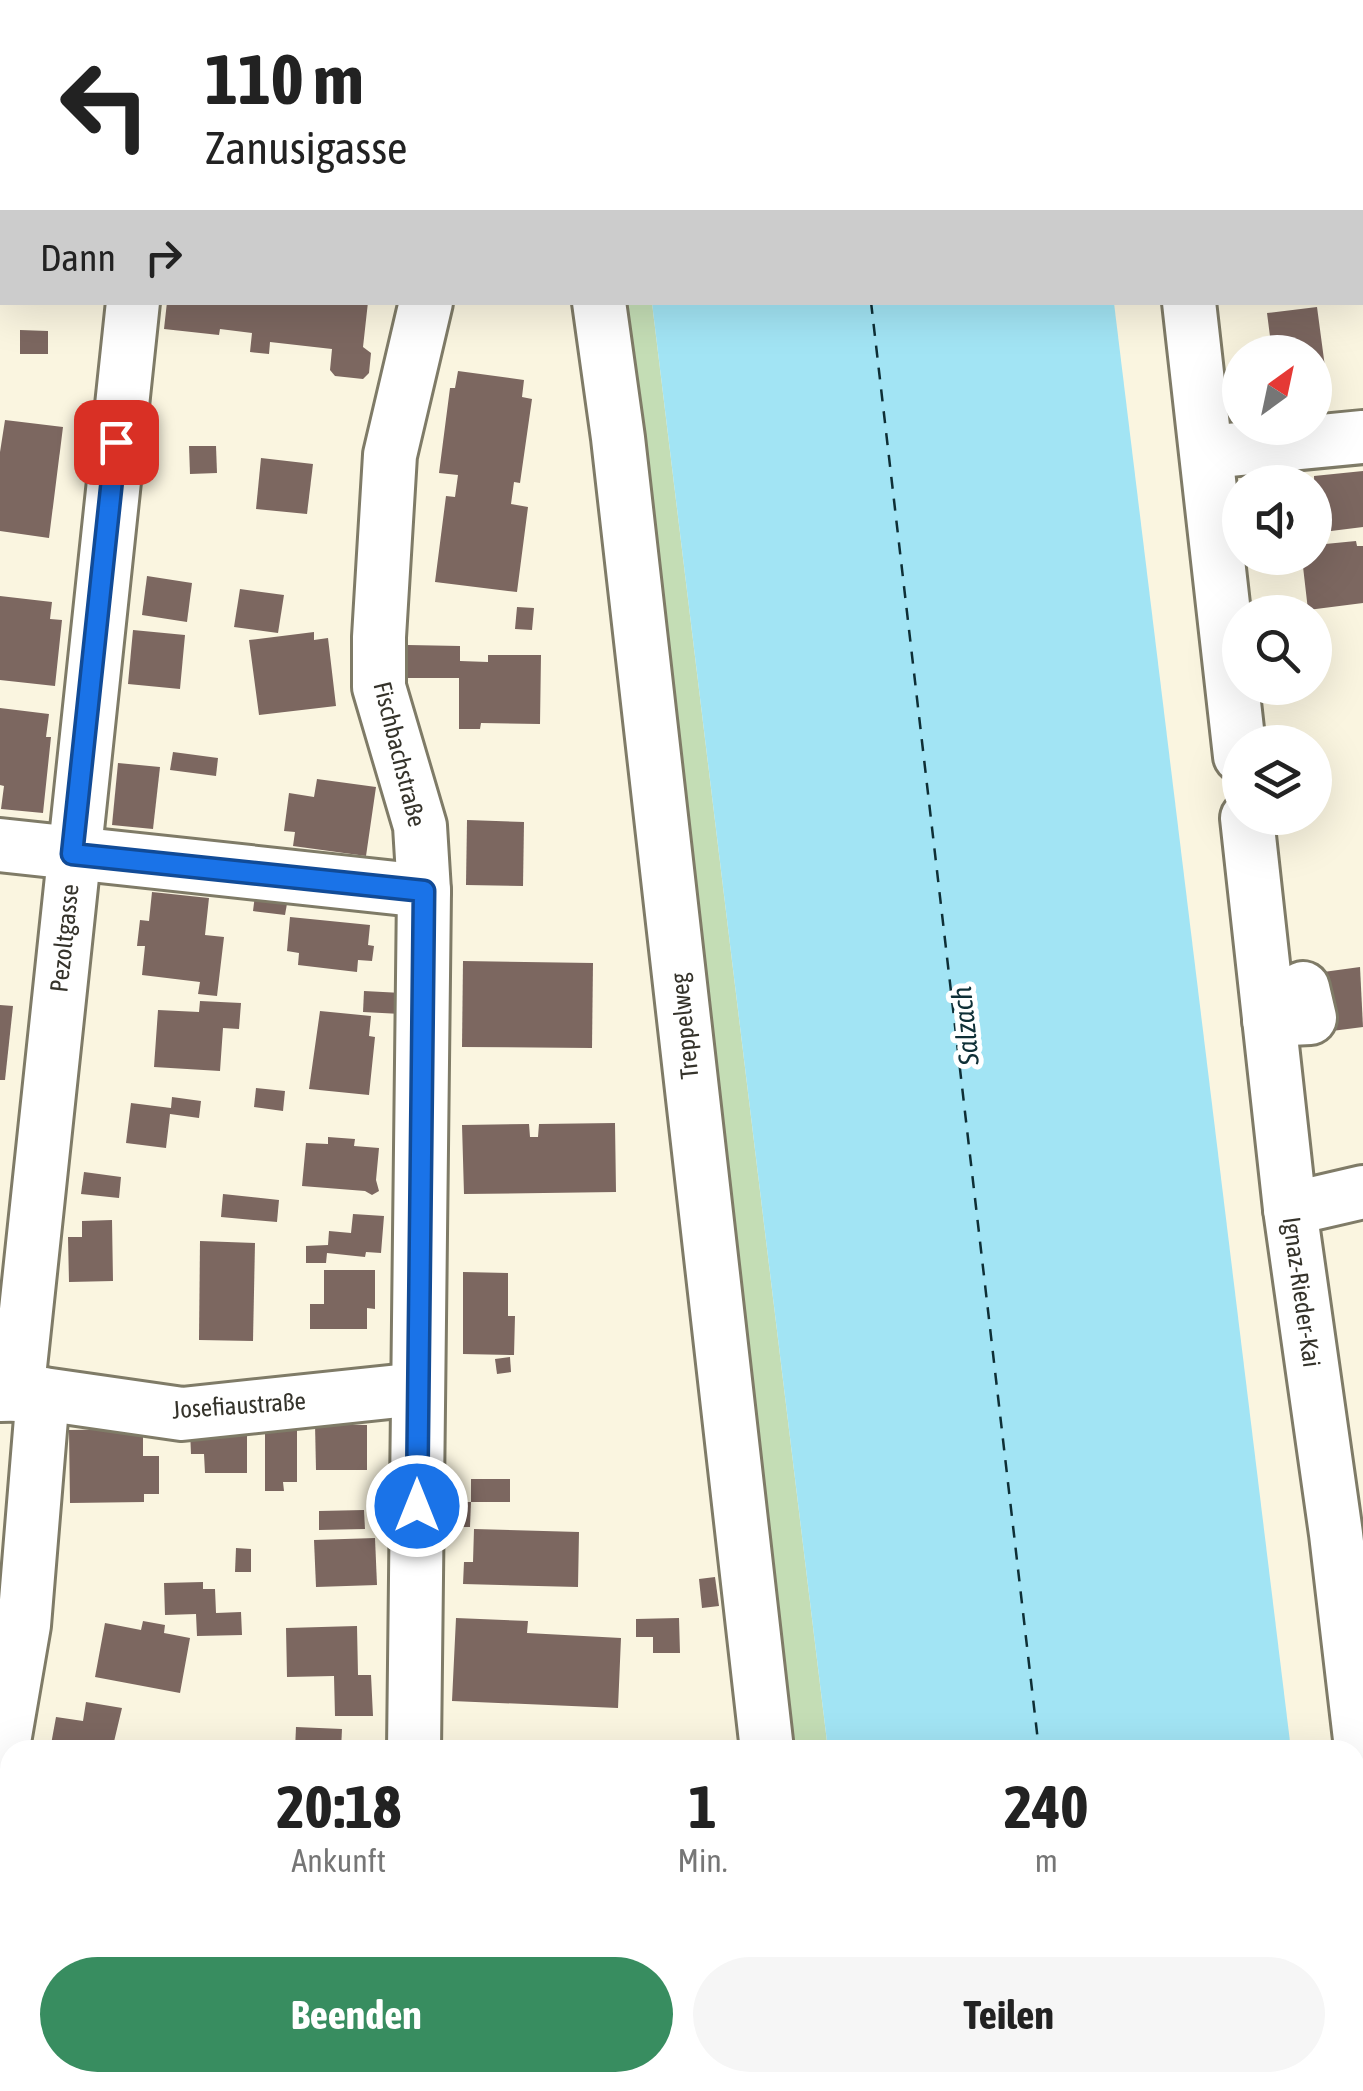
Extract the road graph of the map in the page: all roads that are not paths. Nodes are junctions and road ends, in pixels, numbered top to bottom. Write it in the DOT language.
graph roads {
  1 [pos="133,305"];
  2 [pos="425,305"];
  3 [pos="599,305"];
  4 [pos="1189,305"];
  5 [pos="1363,436"];
  6 [pos="1208,452"];
  7 [pos="1237,725"];
  8 [pos="1251,835"];
  9 [pos="0,845"];
  10 [pos="72,854"];
  11 [pos="424,891"];
  12 [pos="1363,1192"];
  13 [pos="1290,1209"];
  14 [pos="418,1389"];
  15 [pos="20,1395"];
  16 [pos="1350,1532"];
  17 [pos="4,1740"];
  18 [pos="414,1740"];
  19 [pos="765,1740"];
  20 [pos="1362,1740"];
  1 -- 10 [label="street, Pezoltgasse"];
  2 -- 11 [label="street, Fischbachstraße"];
  3 -- 19 [label="street, Treppelweg"];
  4 -- 6 [label="street"];
  5 -- 6 [label="street"];
  6 -- 7 [label="street"];
  8 -- 13 [label="street, Ignaz-Rieder-Kai"];
  9 -- 10 [label="street"];
  10 -- 11 [label="street"];
  10 -- 15 [label="street, Pezoltgasse"];
  11 -- 14 [label="street, Fischbachstraße"];
  12 -- 13 [label="street"];
  13 -- 16 [label="street, Ignaz-Rieder-Kai"];
  14 -- 15 [label="street, Josefiaustraße"];
  14 -- 18 [label="street, Fischbachstraße"];
  15 -- 17 [label="street, Pezoltgasse"];
  16 -- 20 [label="street, Ignaz-Rieder-Kai"];
}
